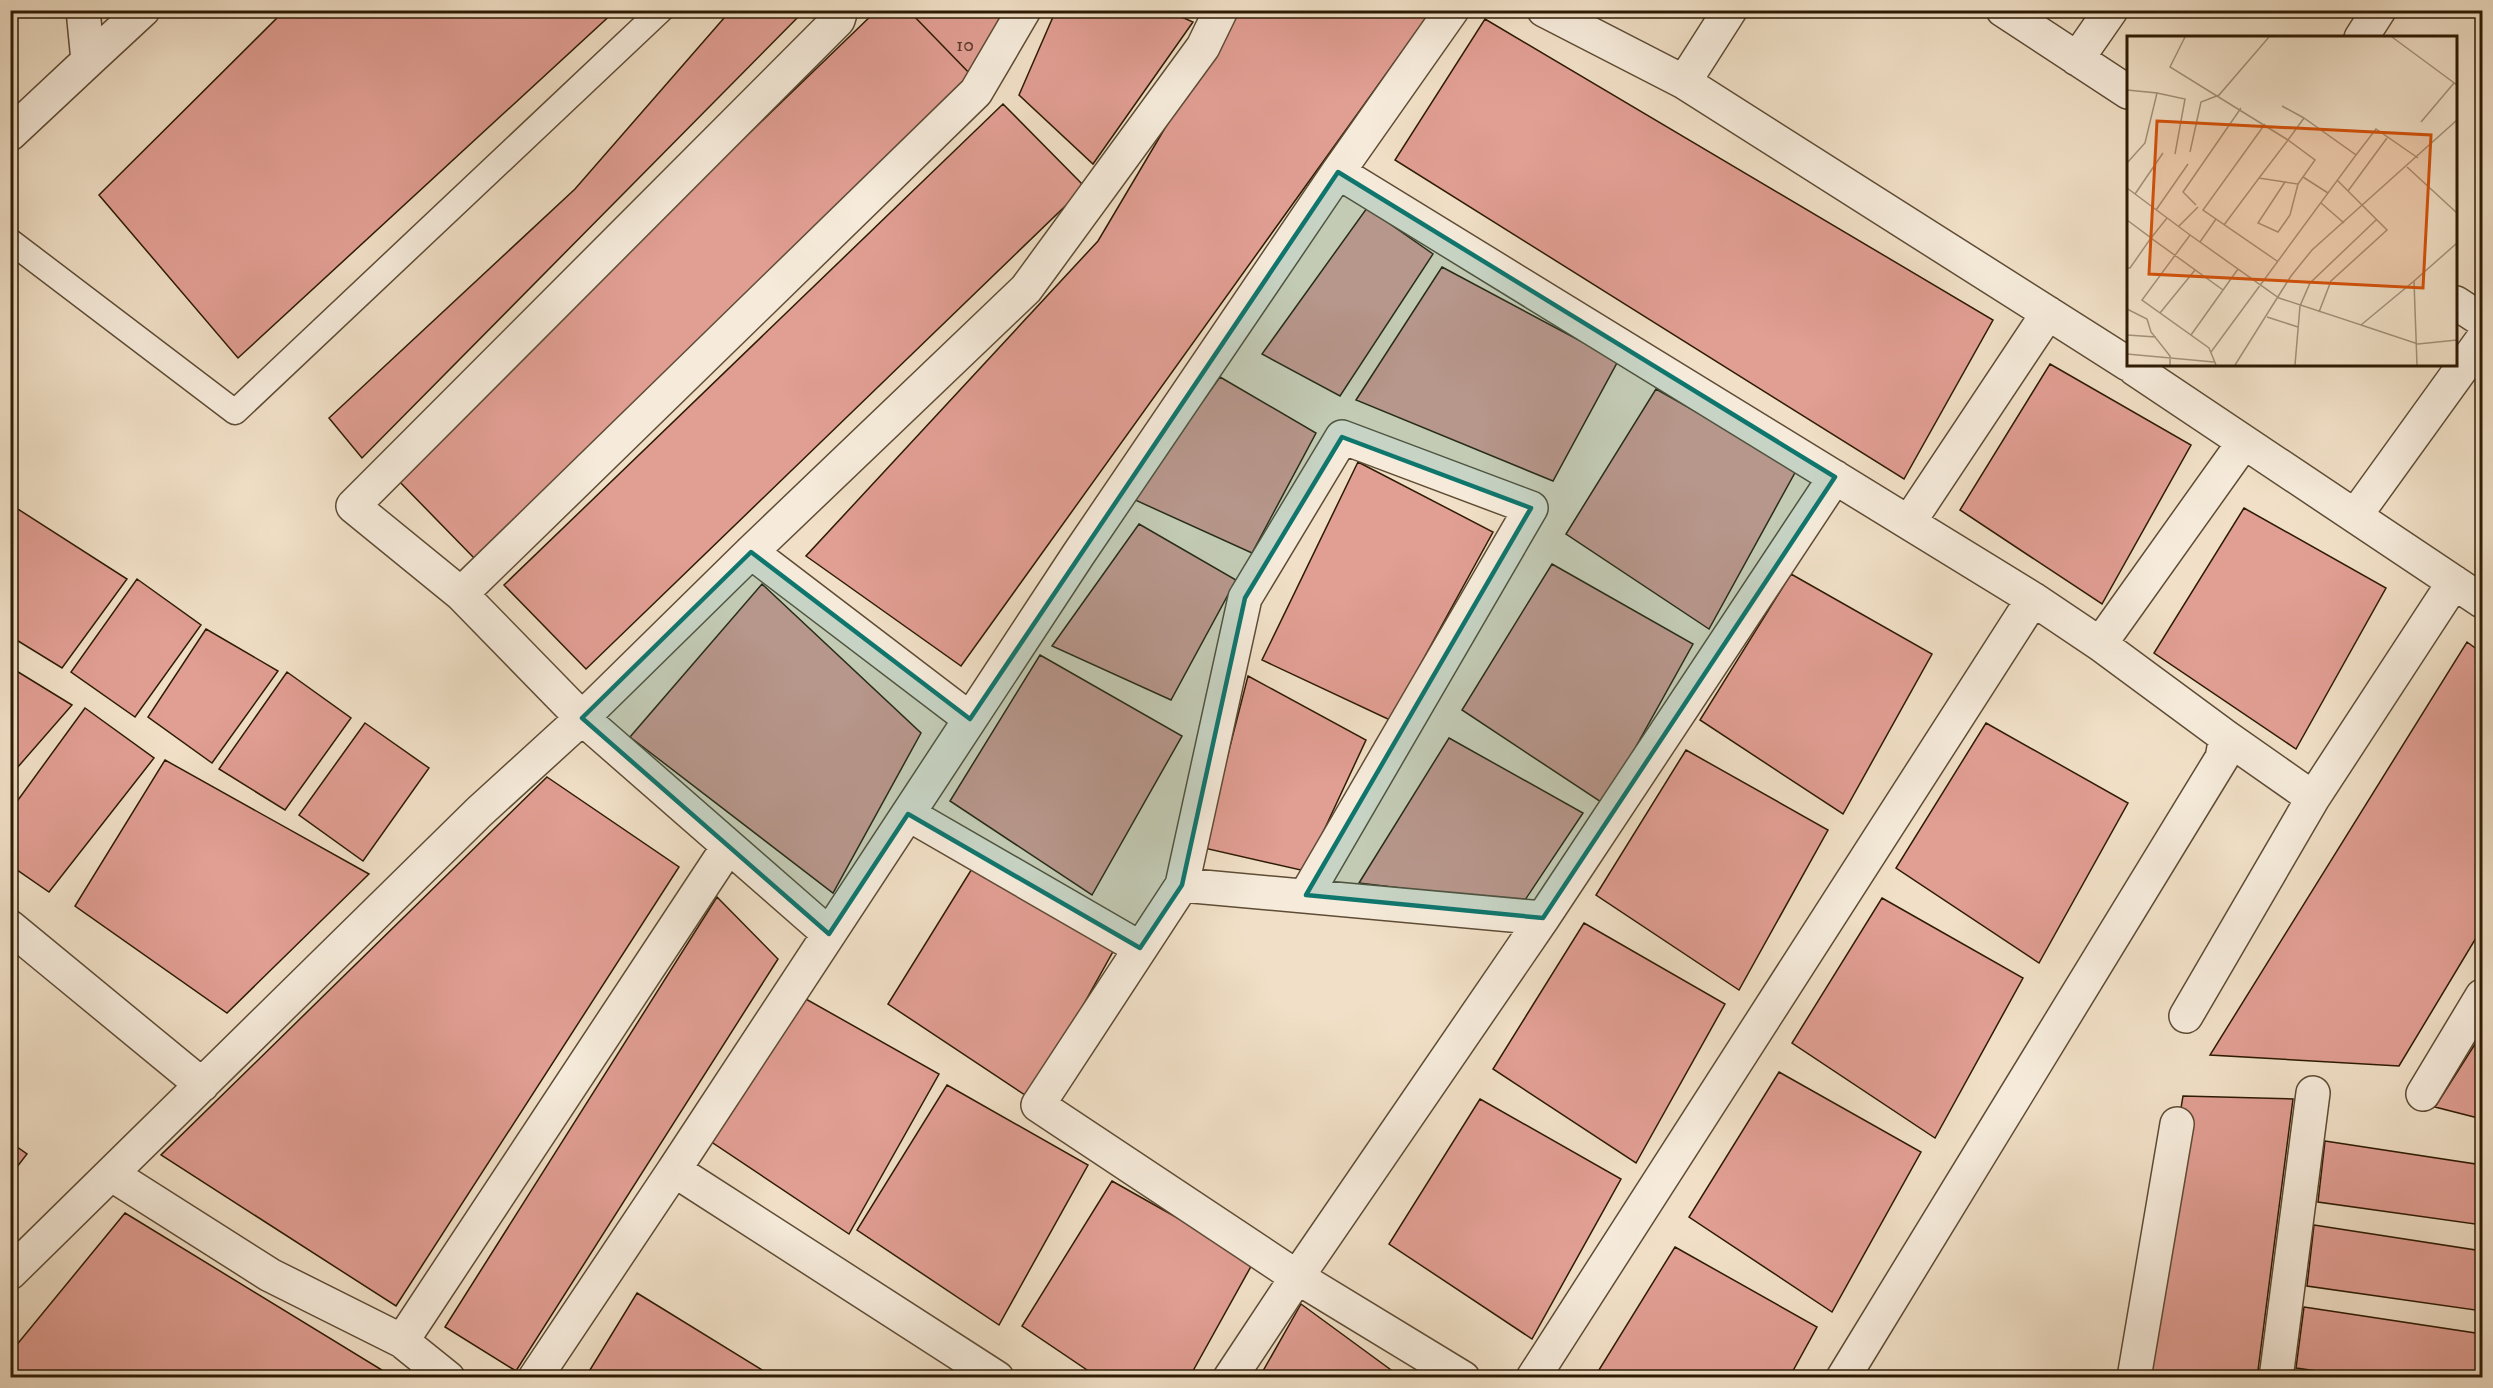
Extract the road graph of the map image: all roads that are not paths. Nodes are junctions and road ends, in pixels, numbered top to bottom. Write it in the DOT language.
graph roads {
  1 [pos="83,10"];
  2 [pos="142,10"];
  3 [pos="661,10"];
  4 [pos="841,10"];
  5 [pos="1024,10"];
  6 [pos="1221,10"];
  7 [pos="1452,10"];
  8 [pos="1544,10"];
  9 [pos="1730,10"];
  10 [pos="2003,10"];
  11 [pos="2112,10"];
  12 [pos="2379,10"];
  13 [pos="2362,36"];
  14 [pos="2077,58"];
  15 [pos="88,61"];
  16 [pos="1684,82"];
  17 [pos="2127,91"];
  18 [pos="10,134"];
  19 [pos="1338,172"];
  20 [pos="10,241"];
  21 [pos="2457,304"];
  22 [pos="2048,313"];
  23 [pos="2482,320"];
  24 [pos="2482,340"];
  25 [pos="2127,361"];
  26 [pos="2134,366"];
  27 [pos="2244,442"];
  28 [pos="1835,477"];
  29 [pos="2355,516"];
  30 [pos="1909,522"];
  31 [pos="751,552"];
  32 [pos="2454,582"];
  33 [pos="461,594"];
  34 [pos="2033,599"];
  35 [pos="2482,601"];
  36 [pos="2100,644"];
  37 [pos="582,718"];
  38 [pos="970,719"];
  39 [pos="2226,736"];
  40 [pos="2313,798"];
  41 [pos="908,814"];
  42 [pos="728,847"];
  43 [pos="1182,885"];
  44 [pos="1306,895"];
  45 [pos="1543,918"];
  46 [pos="10,927"];
  47 [pos="829,934"];
  48 [pos="1140,948"];
  49 [pos="2482,996"];
  50 [pos="2186,1016"];
  51 [pos="202,1085"];
  52 [pos="2313,1093"];
  53 [pos="2423,1094"];
  54 [pos="2177,1124"];
  55 [pos="674,1170"];
  56 [pos="111,1174"];
  57 [pos="10,1273"];
  58 [pos="1297,1277"];
  59 [pos="402,1341"];
  60 [pos="448,1377"];
  61 [pos="535,1377"];
  62 [pos="997,1377"];
  63 [pos="1230,1377"];
  64 [pos="1463,1377"];
  65 [pos="1533,1377"];
  66 [pos="1843,1377"];
  67 [pos="2134,1377"];
  68 [pos="2276,1377"];
  1 -- 15 [label="street"];
  2 -- 15 [label="street"];
  3 -- 20 [label="lane"];
  4 -- 33 [label="street"];
  5 -- 33 [label="street"];
  6 -- 31 [label="street"];
  7 -- 19 [label="street"];
  8 -- 16 [label="street"];
  9 -- 16 [label="street"];
  10 -- 14 [label="street"];
  11 -- 14 [label="street"];
  12 -- 13 [label="street"];
  14 -- 17 [label="street"];
  15 -- 18 [label="street"];
  16 -- 22 [label="street"];
  19 -- 28 [label="street"];
  19 -- 38 [label="street"];
  21 -- 23 [label="street"];
  22 -- 25 [label="street"];
  22 -- 30 [label="street"];
  24 -- 29 [label="street"];
  26 -- 27 [label="street"];
  27 -- 29 [label="street"];
  27 -- 36 [label="street"];
  28 -- 30 [label="street"];
  28 -- 45 [label="street"];
  29 -- 32 [label="street"];
  30 -- 34 [label="street"];
  31 -- 37 [label="street"];
  31 -- 38 [label="street"];
  32 -- 35 [label="street"];
  32 -- 40 [label="street"];
  33 -- 37 [label="street"];
  34 -- 36 [label="street"];
  34 -- 65 [label="street"];
  36 -- 39 [label="street"];
  37 -- 42 [label="street"];
  37 -- 51 [label="street"];
  38 -- 41 [label="street"];
  39 -- 40 [label="street"];
  39 -- 66 [label="street"];
  40 -- 50 [label="street"];
  41 -- 47 [label="street"];
  41 -- 48 [label="street"];
  42 -- 47 [label="street"];
  42 -- 59 [label="street"];
  43 -- 44 [label="street"];
  43 -- 44 [label="street"];
  43 -- 48 [label="street"];
  44 -- 45 [label="street"];
  45 -- 58 [label="street"];
  46 -- 51 [label="street"];
  47 -- 55 [label="street"];
  48 -- 58 [label="street"];
  49 -- 53 [label="street"];
  51 -- 56 [label="street"];
  52 -- 68 [label="street"];
  54 -- 67 [label="street"];
  55 -- 61 [label="street"];
  55 -- 62 [label="street"];
  56 -- 57 [label="street"];
  56 -- 59 [label="street"];
  58 -- 63 [label="street"];
  58 -- 64 [label="street"];
  59 -- 60 [label="street"];
}
